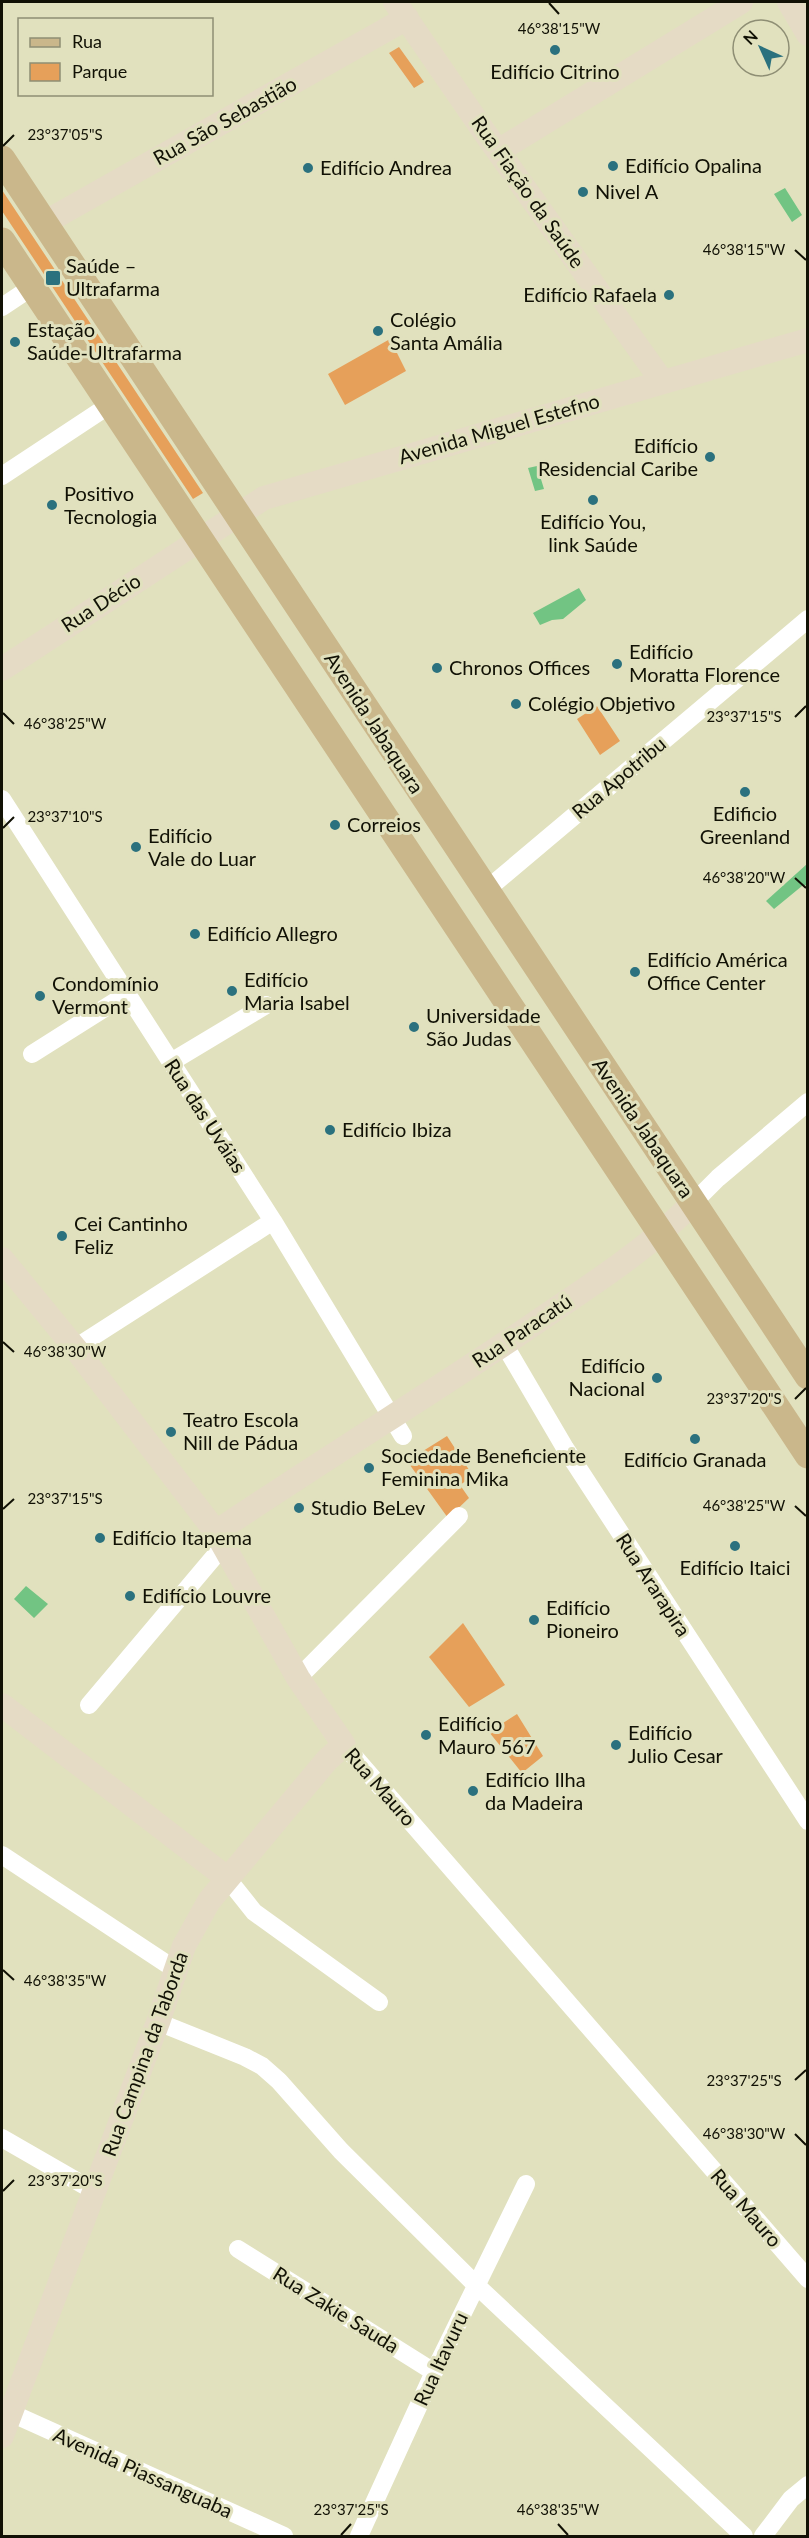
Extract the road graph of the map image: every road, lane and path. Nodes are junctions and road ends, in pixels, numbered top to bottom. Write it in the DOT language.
graph roads {
  1 [pos="741,2"];
  2 [pos="789,2"];
  3 [pos="401,10"];
  4 [pos="807,34"];
  5 [pos="498,152"];
  6 [pos="2,159"];
  7 [pos="44,223"];
  8 [pos="2,241"];
  9 [pos="32,287"];
  10 [pos="2,307"];
  11 [pos="807,340"];
  12 [pos="662,381"];
  13 [pos="111,404"];
  14 [pos="2,476"];
  15 [pos="237,515"];
  16 [pos="200,538"];
  17 [pos="807,619"];
  18 [pos="2,669"];
  19 [pos="2,799"];
  20 [pos="485,891"];
  21 [pos="127,994"];
  22 [pos="266,1005"];
  23 [pos="32,1054"];
  24 [pos="171,1062"];
  25 [pos="807,1102"];
  26 [pos="693,1203"];
  27 [pos="273,1221"];
  28 [pos="662,1234"];
  29 [pos="2,1259"];
  30 [pos="504,1344"];
  31 [pos="75,1347"];
  32 [pos="807,1376"];
  33 [pos="398,1426"];
  34 [pos="807,1455"];
  35 [pos="459,1516"];
  36 [pos="220,1538"];
  37 [pos="298,1678"];
  38 [pos="2,1705"];
  39 [pos="89,1705"];
  40 [pos="344,1744"];
  41 [pos="807,1821"];
  42 [pos="2,1855"];
  43 [pos="227,1878"];
  44 [pos="176,1970"];
  45 [pos="379,2002"];
  46 [pos="158,2022"];
  47 [pos="2,2138"];
  48 [pos="526,2184"];
  49 [pos="94,2191"];
  50 [pos="238,2249"];
  51 [pos="807,2279"];
  52 [pos="476,2285"];
  53 [pos="434,2372"];
  54 [pos="7,2411"];
  55 [pos="2,2436"];
  56 [pos="807,2485"];
  57 [pos="284,2536"];
  58 [pos="359,2536"];
  59 [pos="744,2536"];
  60 [pos="763,2536"];
  1 -- 5 [label="street"];
  2 -- 4 [label="street"];
  3 -- 5 [label="street, Rua Fiação da Saúde"];
  3 -- 7 [label="street, Rua São Sebastião"];
  5 -- 12 [label="street, Rua Fiação da Saúde"];
  6 -- 7 [label="main road, Avenida Jabaquara"];
  7 -- 15 [label="main road, Avenida Jabaquara"];
  8 -- 9 [label="main road"];
  9 -- 10 [label="street"];
  9 -- 13 [label="main road"];
  11 -- 12 [label="street, Avenida Miguel Estefno"];
  12 -- 15 [label="street, Avenida Miguel Estefno"];
  13 -- 14 [label="street"];
  13 -- 16 [label="main road"];
  15 -- 16 [label="street, Avenida Miguel Estefno"];
  15 -- 20 [label="main road, Avenida Jabaquara"];
  16 -- 18 [label="street, Rua Décio"];
  16 -- 28 [label="main road"];
  17 -- 20 [label="street, Rua Apotribu"];
  19 -- 21 [label="street, Rua das Uváias"];
  20 -- 26 [label="main road, Avenida Jabaquara"];
  21 -- 23 [label="street"];
  21 -- 24 [label="street, Rua das Uváias"];
  22 -- 24 [label="street"];
  24 -- 27 [label="street, Rua das Uváias"];
  25 -- 26 [label="street, Rua Paracatú"];
  26 -- 28 [label="street, Rua Paracatú"];
  26 -- 32 [label="main road, Avenida Jabaquara"];
  27 -- 31 [label="street"];
  27 -- 33 [label="street, Rua das Uváias"];
  28 -- 30 [label="street, Rua Paracatú"];
  28 -- 34 [label="main road"];
  29 -- 31 [label="street, Rua Mauro"];
  30 -- 33 [label="street, Rua Paracatú"];
  30 -- 41 [label="street, Rua Ararapira"];
  31 -- 36 [label="street, Rua Mauro"];
  33 -- 36 [label="street, Rua Paracatú"];
  35 -- 37 [label="street"];
  36 -- 37 [label="street, Rua Mauro"];
  36 -- 39 [label="street"];
  37 -- 40 [label="street, Rua Mauro"];
  38 -- 43 [label="street"];
  40 -- 43 [label="street, Rua Campina da Taborda"];
  40 -- 51 [label="street, Rua Mauro"];
  42 -- 44 [label="street"];
  43 -- 44 [label="street, Rua Campina da Taborda"];
  43 -- 45 [label="street"];
  44 -- 46 [label="street, Rua Campina da Taborda"];
  46 -- 49 [label="street, Rua Campina da Taborda"];
  46 -- 52 [label="street"];
  47 -- 49 [label="street"];
  48 -- 52 [label="street, Rua Itavuru"];
  49 -- 54 [label="street, Rua Campina da Taborda"];
  50 -- 53 [label="street, Rua Zakie Sauda"];
  52 -- 53 [label="street, Rua Itavuru"];
  52 -- 59 [label="street"];
  53 -- 58 [label="street, Rua Itavuru"];
  54 -- 55 [label="street, Rua Campina da Taborda"];
  54 -- 57 [label="street, Avenida Piassanguaba"];
  56 -- 60 [label="street"];
}
